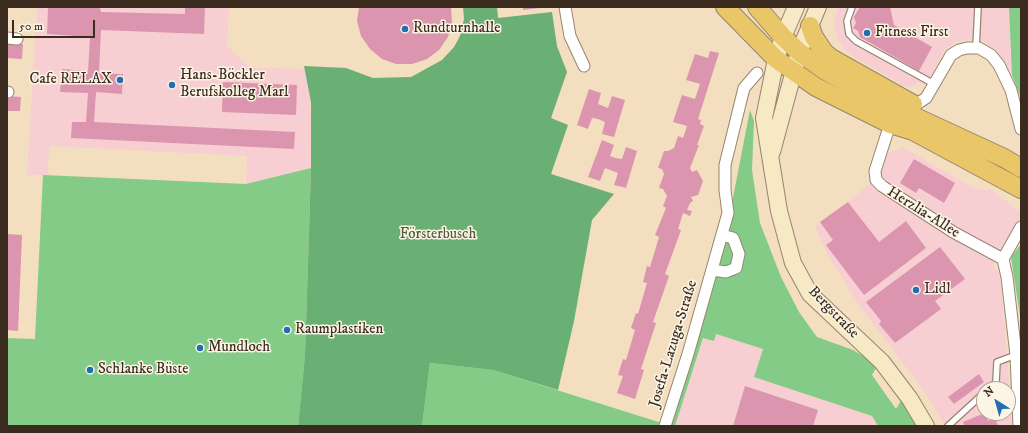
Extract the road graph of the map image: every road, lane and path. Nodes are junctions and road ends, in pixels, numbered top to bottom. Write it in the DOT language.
graph roads {
  1 [pos="565,7"];
  2 [pos="725,7"];
  3 [pos="757,7"];
  4 [pos="796,7"];
  5 [pos="818,7"];
  6 [pos="852,7"];
  7 [pos="978,7"];
  8 [pos="810,26"];
  9 [pos="783,37"];
  10 [pos="976,48"];
  11 [pos="799,52"];
  12 [pos="776,59"];
  13 [pos="584,66"];
  14 [pos="794,71"];
  15 [pos="757,73"];
  16 [pos="934,84"];
  17 [pos="911,109"];
  18 [pos="890,124"];
  19 [pos="1021,129"];
  20 [pos="770,159"];
  21 [pos="1021,168"];
  22 [pos="1021,189"];
  23 [pos="1021,227"];
  24 [pos="722,235"];
  25 [pos="1003,259"];
  26 [pos="712,270"];
  27 [pos="1016,355"];
  28 [pos="996,381"];
  29 [pos="976,400"];
  30 [pos="665,426"];
  31 [pos="926,426"];
  32 [pos="948,426"];
  33 [pos="1019,426"];
  1 -- 13 [label="street"];
  2 -- 12 [label="main road"];
  3 -- 9 [label="main road"];
  4 -- 9 [label="street, Bergstraße"];
  5 -- 8 [label="street, Bergstraße"];
  6 -- 16 [label="lane"];
  7 -- 10 [label="lane"];
  8 -- 11 [label="street, Bergstraße"];
  8 -- 17 [label="main road"];
  9 -- 11 [label="main road"];
  9 -- 12 [label="street, Bergstraße"];
  10 -- 16 [label="street"];
  10 -- 19 [label="street"];
  11 -- 14 [label="street, Bergstraße"];
  11 -- 17 [label="main road"];
  12 -- 14 [label="main road"];
  12 -- 20 [label="street, Bergstraße"];
  14 -- 18 [label="main road"];
  14 -- 20 [label="street, Bergstraße"];
  15 -- 24 [label="street, Josefa-Lazuga-Straße"];
  16 -- 17 [label="street"];
  17 -- 21 [label="main road"];
  18 -- 22 [label="main road"];
  18 -- 25 [label="street, Herzlia-Allee"];
  20 -- 31 [label="street, Bergstraße"];
  23 -- 25 [label="street"];
  24 -- 26 [label="street, Josefa-Lazuga-Straße"];
  24 -- 26 [label="street, Josefa-Lazuga-Straße"];
  25 -- 27 [label="street"];
  26 -- 30 [label="street, Josefa-Lazuga-Straße"];
  27 -- 28 [label="lane"];
  27 -- 33 [label="street"];
  29 -- 32 [label="lane"];
}
